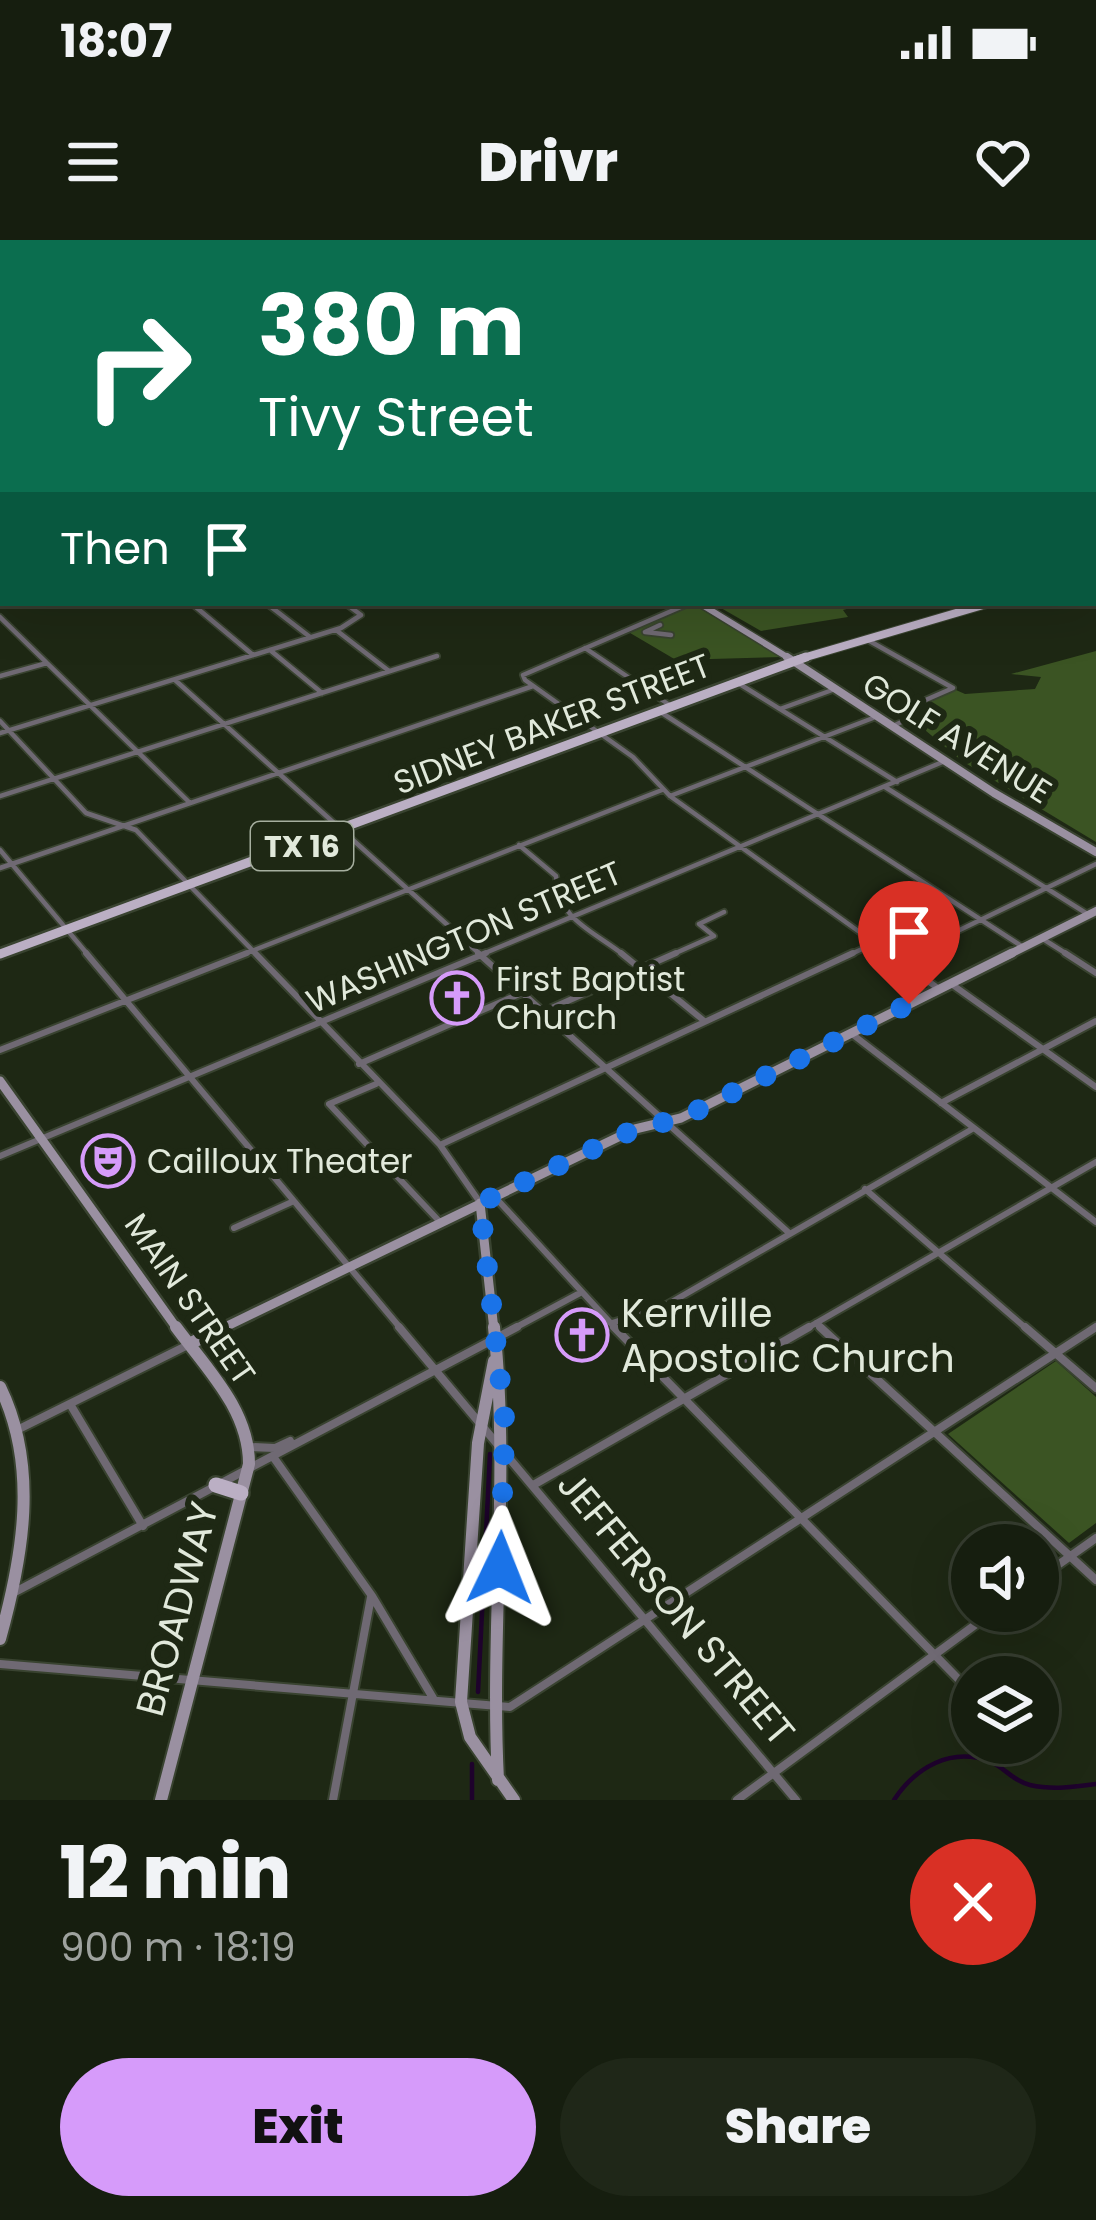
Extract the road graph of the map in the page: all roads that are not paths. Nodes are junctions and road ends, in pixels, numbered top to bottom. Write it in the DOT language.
graph roads {
  1 [pos="194,606"];
  2 [pos="270,606"];
  3 [pos="349,606"];
  4 [pos="688,606"];
  5 [pos="700,606"];
  6 [pos="980,606"];
  7 [pos="0,617"];
  8 [pos="660,625"];
  9 [pos="336,630"];
  10 [pos="671,635"];
  11 [pos="310,637"];
  12 [pos="866,639"];
  13 [pos="585,647"];
  14 [pos="270,650"];
  15 [pos="253,655"];
  16 [pos="437,656"];
  17 [pos="797,660"];
  18 [pos="46,663"];
  19 [pos="389,671"];
  20 [pos="0,676"];
  21 [pos="175,680"];
  22 [pos="738,683"];
  23 [pos="532,686"];
  24 [pos="835,689"];
  25 [pos="322,693"];
  26 [pos="90,705"];
  27 [pos="674,708"];
  28 [pos="780,709"];
  29 [pos="662,713"];
  30 [pos="873,718"];
  31 [pos="0,721"];
  32 [pos="224,724"];
  33 [pos="890,728"];
  34 [pos="4,732"];
  35 [pos="603,736"];
  36 [pos="822,736"];
  37 [pos="138,752"];
  38 [pos="945,761"];
  39 [pos="747,765"];
  40 [pos="280,773"];
  41 [pos="54,779"];
  42 [pos="897,782"];
  43 [pos="885,787"];
  44 [pos="662,790"];
  45 [pos="0,796"];
  46 [pos="670,796"];
  47 [pos="190,803"];
  48 [pos="821,814"];
  49 [pos="107,822"];
  50 [pos="127,825"];
  51 [pos="344,831"];
  52 [pos="105,832"];
  53 [pos="519,845"];
  54 [pos="741,847"];
  55 [pos="0,850"];
  56 [pos="1096,851"];
  57 [pos="12,864"];
  58 [pos="1096,864"];
  59 [pos="0,868"];
  60 [pos="189,886"];
  61 [pos="1047,888"];
  62 [pos="409,889"];
  63 [pos="724,912"];
  64 [pos="1093,913"];
  65 [pos="570,919"];
  66 [pos="981,920"];
  67 [pos="64,931"];
  68 [pos="1041,938"];
  69 [pos="875,943"];
  70 [pos="1023,947"];
  71 [pos="252,951"];
  72 [pos="0,954"];
  73 [pos="483,956"];
  74 [pos="898,960"];
  75 [pos="640,969"];
  76 [pos="1096,973"];
  77 [pos="944,986"];
  78 [pos="524,992"];
  79 [pos="127,1000"];
  80 [pos="544,1011"];
  81 [pos="703,1020"];
  82 [pos="1096,1021"];
  83 [pos="319,1023"];
  84 [pos="850,1033"];
  85 [pos="1042,1049"];
  86 [pos="0,1050"];
  87 [pos="359,1064"];
  88 [pos="606,1066"];
  89 [pos="189,1077"];
  90 [pos="0,1081"];
  91 [pos="377,1083"];
  92 [pos="1096,1087"];
  93 [pos="941,1103"];
  94 [pos="668,1122"];
  95 [pos="974,1128"];
  96 [pos="41,1139"];
  97 [pos="440,1144"];
  98 [pos="0,1156"];
  99 [pos="1096,1162"];
  100 [pos="1051,1187"];
  101 [pos="865,1189"];
  102 [pos="494,1196"];
  103 [pos="294,1201"];
  104 [pos="480,1203"];
  105 [pos="440,1222"];
  106 [pos="1096,1222"];
  107 [pos="234,1228"];
  108 [pos="788,1232"];
  109 [pos="938,1252"];
  110 [pos="349,1267"];
  111 [pos="580,1292"];
  112 [pos="612,1323"];
  113 [pos="816,1323"];
  114 [pos="1096,1327"];
  115 [pos="496,1338"];
  116 [pos="191,1343"];
  117 [pos="1057,1352"];
  118 [pos="496,1354"];
  119 [pos="435,1370"];
  120 [pos="0,1387"];
  121 [pos="1096,1388"];
  122 [pos="686,1398"];
  123 [pos="70,1404"];
  124 [pos="482,1422"];
  125 [pos="19,1429"];
  126 [pos="934,1432"];
  127 [pos="312,1436"];
  128 [pos="250,1440"];
  129 [pos="504,1449"];
  130 [pos="274,1458"];
  131 [pos="249,1464"];
  132 [pos="536,1484"];
  133 [pos="216,1485"];
  134 [pos="241,1493"];
  135 [pos="802,1518"];
  136 [pos="143,1526"];
  137 [pos="1096,1538"];
  138 [pos="1070,1556"];
  139 [pos="1059,1564"];
  140 [pos="1096,1580"];
  141 [pos="11,1594"];
  142 [pos="372,1596"];
  143 [pos="649,1619"];
  144 [pos="965,1632"];
  145 [pos="0,1639"];
  146 [pos="934,1654"];
  147 [pos="0,1664"];
  148 [pos="951,1671"];
  149 [pos="194,1679"];
  150 [pos="355,1690"];
  151 [pos="433,1698"];
  152 [pos="461,1702"];
  153 [pos="494,1707"];
  154 [pos="774,1773"];
  155 [pos="498,1780"];
  156 [pos="161,1800"];
  157 [pos="333,1800"];
  158 [pos="514,1800"];
  159 [pos="736,1800"];
  160 [pos="796,1800"];
  1 -- 15 [label="street"];
  2 -- 11 [label="street"];
  3 -- 9 [label="street"];
  4 -- 13 [label="street"];
  5 -- 17 [label="street, GOLF AVENUE"];
  6 -- 12 [label="main road, SIDNEY BAKER STREET / TX 16"];
  7 -- 18 [label="street"];
  8 -- 10 [label="street"];
  9 -- 11 [label="street"];
  9 -- 19 [label="street"];
  11 -- 14 [label="street"];
  12 -- 17 [label="main road, SIDNEY BAKER STREET / TX 16"];
  12 -- 33 [label="street"];
  13 -- 23 [label="street"];
  13 -- 27 [label="street"];
  14 -- 15 [label="street"];
  14 -- 25 [label="street"];
  15 -- 21 [label="street"];
  16 -- 19 [label="street"];
  17 -- 22 [label="main road, SIDNEY BAKER STREET / TX 16"];
  17 -- 24 [label="street, GOLF AVENUE"];
  18 -- 20 [label="street"];
  18 -- 26 [label="street"];
  19 -- 25 [label="street"];
  21 -- 26 [label="street"];
  21 -- 32 [label="street"];
  22 -- 27 [label="main road, SIDNEY BAKER STREET / TX 16"];
  22 -- 28 [label="street"];
  23 -- 35 [label="street"];
  23 -- 40 [label="street"];
  24 -- 28 [label="street"];
  24 -- 30 [label="street, GOLF AVENUE"];
  25 -- 32 [label="street"];
  26 -- 34 [label="street"];
  26 -- 37 [label="street"];
  27 -- 29 [label="main road, SIDNEY BAKER STREET / TX 16"];
  28 -- 36 [label="street"];
  29 -- 35 [label="main road, SIDNEY BAKER STREET / TX 16"];
  29 -- 39 [label="street"];
  30 -- 33 [label="street, GOLF AVENUE"];
  30 -- 36 [label="street"];
  31 -- 34 [label="street"];
  32 -- 37 [label="street"];
  32 -- 40 [label="street"];
  33 -- 38 [label="street, GOLF AVENUE"];
  34 -- 41 [label="street"];
  35 -- 44 [label="street"];
  35 -- 51 [label="main road, SIDNEY BAKER STREET / TX 16"];
  36 -- 39 [label="street"];
  36 -- 42 [label="street"];
  37 -- 41 [label="street"];
  37 -- 47 [label="street"];
  38 -- 42 [label="street, WASHINGTON STREET"];
  38 -- 56 [label="street, GOLF AVENUE"];
  39 -- 46 [label="street"];
  39 -- 48 [label="street"];
  40 -- 47 [label="street"];
  40 -- 51 [label="street"];
  41 -- 45 [label="street"];
  41 -- 49 [label="street"];
  42 -- 43 [label="street, WASHINGTON STREET"];
  43 -- 48 [label="street, WASHINGTON STREET"];
  43 -- 61 [label="street"];
  44 -- 46 [label="street"];
  44 -- 53 [label="street"];
  46 -- 54 [label="street"];
  47 -- 50 [label="street"];
  48 -- 54 [label="street, WASHINGTON STREET"];
  48 -- 66 [label="street"];
  49 -- 50 [label="street"];
  49 -- 52 [label="street"];
  50 -- 52 [label="street"];
  50 -- 60 [label="street"];
  51 -- 60 [label="main road, SIDNEY BAKER STREET / TX 16"];
  51 -- 62 [label="street"];
  52 -- 57 [label="street"];
  53 -- 62 [label="street"];
  53 -- 65 [label="street"];
  54 -- 65 [label="street, WASHINGTON STREET"];
  54 -- 69 [label="street"];
  55 -- 57 [label="street, JEFFERSON STREET"];
  57 -- 59 [label="street"];
  57 -- 67 [label="street, JEFFERSON STREET"];
  58 -- 61 [label="street"];
  60 -- 67 [label="main road, SIDNEY BAKER STREET / TX 16"];
  60 -- 71 [label="street"];
  61 -- 64 [label="street"];
  61 -- 66 [label="street"];
  62 -- 71 [label="street"];
  62 -- 73 [label="street"];
  63 -- 75 [label="street"];
  64 -- 68 [label="street"];
  65 -- 73 [label="street, WASHINGTON STREET"];
  65 -- 75 [label="street"];
  66 -- 70 [label="street"];
  66 -- 74 [label="street"];
  67 -- 72 [label="main road, SIDNEY BAKER STREET / TX 16"];
  67 -- 79 [label="street, JEFFERSON STREET"];
  68 -- 70 [label="street"];
  68 -- 76 [label="street"];
  69 -- 74 [label="street"];
  69 -- 81 [label="street"];
  70 -- 77 [label="street"];
  71 -- 79 [label="street"];
  71 -- 83 [label="street"];
  73 -- 78 [label="street"];
  73 -- 83 [label="street, WASHINGTON STREET"];
  74 -- 77 [label="street"];
  75 -- 80 [label="street"];
  75 -- 81 [label="street"];
  77 -- 84 [label="street"];
  77 -- 85 [label="street"];
  78 -- 80 [label="street"];
  78 -- 87 [label="street"];
  79 -- 86 [label="street"];
  79 -- 89 [label="street, JEFFERSON STREET"];
  80 -- 88 [label="street"];
  81 -- 88 [label="street"];
  82 -- 85 [label="street"];
  83 -- 87 [label="street"];
  83 -- 89 [label="street, WASHINGTON STREET"];
  84 -- 93 [label="street"];
  84 -- 94 [label="street"];
  85 -- 92 [label="street"];
  85 -- 93 [label="street"];
  87 -- 91 [label="street"];
  88 -- 94 [label="street"];
  88 -- 97 [label="street"];
  89 -- 96 [label="street, WASHINGTON STREET"];
  89 -- 103 [label="street, JEFFERSON STREET"];
  90 -- 96 [label="street, MAIN STREET"];
  91 -- 97 [label="street"];
  91 -- 105 [label="street"];
  93 -- 95 [label="street"];
  94 -- 102 [label="street"];
  94 -- 108 [label="street"];
  95 -- 100 [label="street"];
  95 -- 101 [label="street"];
  96 -- 98 [label="street, WASHINGTON STREET"];
  96 -- 116 [label="street, MAIN STREET"];
  97 -- 104 [label="street"];
  99 -- 100 [label="street"];
  100 -- 106 [label="street"];
  100 -- 109 [label="street"];
  101 -- 108 [label="street"];
  101 -- 109 [label="street"];
  102 -- 104 [label="street"];
  102 -- 111 [label="street"];
  103 -- 107 [label="street"];
  103 -- 110 [label="street, JEFFERSON STREET"];
  104 -- 105 [label="street"];
  104 -- 115 [label="street"];
  105 -- 110 [label="street"];
  108 -- 112 [label="street"];
  109 -- 113 [label="street"];
  109 -- 117 [label="street"];
  110 -- 116 [label="street"];
  110 -- 119 [label="street, JEFFERSON STREET"];
  111 -- 112 [label="street"];
  111 -- 115 [label="street"];
  112 -- 122 [label="street"];
  113 -- 122 [label="street"];
  113 -- 126 [label="street"];
  114 -- 117 [label="street"];
  115 -- 118 [label="street"];
  115 -- 119 [label="street"];
  116 -- 123 [label="street"];
  116 -- 128 [label="street, MAIN STREET"];
  117 -- 121 [label="street"];
  117 -- 126 [label="street"];
  118 -- 124 [label="street"];
  118 -- 129 [label="street"];
  119 -- 124 [label="street, JEFFERSON STREET"];
  119 -- 127 [label="street"];
  120 -- 125 [label="street"];
  122 -- 132 [label="street"];
  122 -- 135 [label="street"];
  123 -- 125 [label="street"];
  123 -- 136 [label="street"];
  124 -- 129 [label="street, JEFFERSON STREET"];
  124 -- 152 [label="street"];
  125 -- 141 [label="street"];
  126 -- 135 [label="street"];
  126 -- 138 [label="street"];
  127 -- 128 [label="street"];
  127 -- 130 [label="street"];
  128 -- 131 [label="street, BROADWAY"];
  129 -- 132 [label="street, JEFFERSON STREET"];
  129 -- 153 [label="street"];
  130 -- 131 [label="street"];
  130 -- 142 [label="street"];
  131 -- 133 [label="street"];
  131 -- 134 [label="street, BROADWAY"];
  132 -- 143 [label="street, JEFFERSON STREET"];
  133 -- 134 [label="main road"];
  133 -- 136 [label="street"];
  134 -- 149 [label="street, BROADWAY"];
  135 -- 143 [label="street"];
  135 -- 146 [label="street"];
  136 -- 141 [label="street"];
  137 -- 138 [label="street"];
  138 -- 139 [label="street"];
  138 -- 140 [label="street"];
  141 -- 145 [label="street"];
  142 -- 150 [label="street"];
  142 -- 151 [label="street"];
  143 -- 153 [label="street"];
  143 -- 154 [label="street, JEFFERSON STREET"];
  144 -- 146 [label="street"];
  146 -- 148 [label="street"];
  146 -- 154 [label="street"];
  147 -- 149 [label="street"];
  149 -- 150 [label="street"];
  149 -- 156 [label="street, BROADWAY"];
  150 -- 151 [label="street"];
  150 -- 157 [label="street"];
  151 -- 152 [label="street"];
  152 -- 153 [label="street"];
  152 -- 155 [label="street"];
  153 -- 155 [label="street"];
  154 -- 159 [label="street"];
  154 -- 160 [label="street, JEFFERSON STREET"];
  155 -- 158 [label="street"];
}
